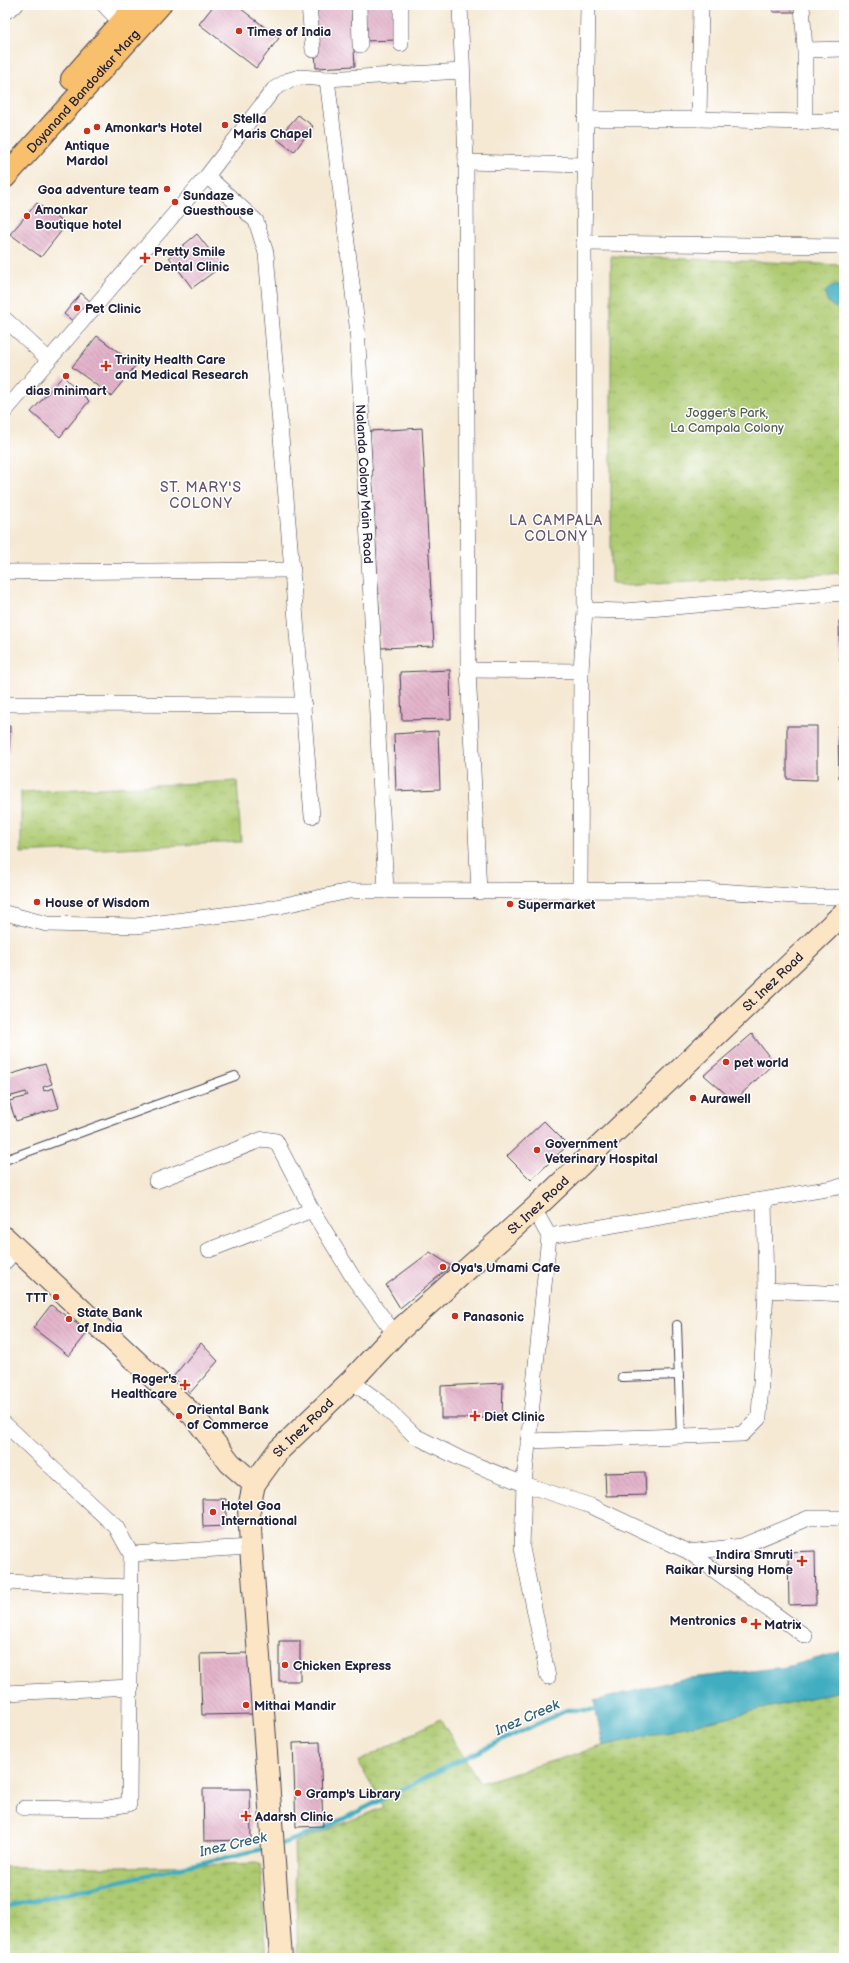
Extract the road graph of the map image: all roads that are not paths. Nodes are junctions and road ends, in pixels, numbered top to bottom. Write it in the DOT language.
graph roads {
  1 [pos="16,5"];
  2 [pos="104,5"];
  3 [pos="137,5"];
  4 [pos="160,5"];
  5 [pos="309,5"];
  6 [pos="359,5"];
  7 [pos="401,5"];
  8 [pos="460,5"];
  9 [pos="588,5"];
  10 [pos="701,5"];
  11 [pos="802,5"];
  12 [pos="5,12"];
  13 [pos="127,29"];
  14 [pos="401,44"];
  15 [pos="360,45"];
  16 [pos="844,49"];
  17 [pos="312,50"];
  18 [pos="805,50"];
  19 [pos="462,71"];
  20 [pos="327,79"];
  21 [pos="585,119"];
  22 [pos="699,119"];
  23 [pos="844,120"];
  24 [pos="805,122"];
  25 [pos="5,157"];
  26 [pos="466,162"];
  27 [pos="586,164"];
  28 [pos="207,176"];
  29 [pos="5,177"];
  30 [pos="584,243"];
  31 [pos="844,246"];
  32 [pos="5,319"];
  33 [pos="48,359"];
  34 [pos="5,411"];
  35 [pos="293,570"];
  36 [pos="5,572"];
  37 [pos="844,593"];
  38 [pos="585,610"];
  39 [pos="468,670"];
  40 [pos="581,671"];
  41 [pos="5,704"];
  42 [pos="304,705"];
  43 [pos="312,816"];
  44 [pos="580,890"];
  45 [pos="386,891"];
  46 [pos="479,892"];
  47 [pos="844,897"];
  48 [pos="5,913"];
  49 [pos="844,913"];
  50 [pos="235,1076"];
  51 [pos="5,1160"];
  52 [pos="156,1181"];
  53 [pos="844,1186"];
  54 [pos="764,1200"];
  55 [pos="534,1209"];
  56 [pos="312,1210"];
  57 [pos="549,1236"];
  58 [pos="9,1249"];
  59 [pos="209,1250"];
  60 [pos="766,1290"];
  61 [pos="844,1294"];
  62 [pos="677,1325"];
  63 [pos="396,1334"];
  64 [pos="679,1375"];
  65 [pos="622,1377"];
  66 [pos="351,1381"];
  67 [pos="5,1424"];
  68 [pos="680,1436"];
  69 [pos="528,1441"];
  70 [pos="254,1484"];
  71 [pos="524,1484"];
  72 [pos="844,1518"];
  73 [pos="252,1547"];
  74 [pos="689,1552"];
  75 [pos="131,1554"];
  76 [pos="5,1582"];
  77 [pos="130,1587"];
  78 [pos="805,1636"];
  79 [pos="548,1677"];
  80 [pos="131,1687"];
  81 [pos="5,1693"];
  82 [pos="24,1808"];
  83 [pos="281,1958"];
  1 -- 12 [label="street"];
  2 -- 13 [label="street"];
  3 -- 13 [label="main road, Dayanand Bandodkar Marg"];
  4 -- 13 [label="main road, Dayanand Bandodkar Marg"];
  5 -- 17 [label="street"];
  6 -- 15 [label="street"];
  7 -- 14 [label="street"];
  8 -- 19 [label="street"];
  9 -- 21 [label="street"];
  10 -- 22 [label="street"];
  11 -- 18 [label="street"];
  13 -- 25 [label="main road, Dayanand Bandodkar Marg"];
  13 -- 29 [label="main road, Dayanand Bandodkar Marg"];
  16 -- 18 [label="street"];
  18 -- 24 [label="street"];
  19 -- 20 [label="street"];
  19 -- 26 [label="street"];
  20 -- 28 [label="street"];
  20 -- 45 [label="street, Nalanda Colony Main Road"];
  21 -- 22 [label="street"];
  21 -- 27 [label="street"];
  22 -- 24 [label="street"];
  23 -- 24 [label="street"];
  26 -- 27 [label="street"];
  26 -- 39 [label="street"];
  27 -- 30 [label="street"];
  28 -- 33 [label="street"];
  28 -- 35 [label="street"];
  30 -- 31 [label="street"];
  30 -- 38 [label="street"];
  32 -- 33 [label="street"];
  33 -- 34 [label="street"];
  35 -- 36 [label="street"];
  35 -- 42 [label="street"];
  37 -- 38 [label="street"];
  38 -- 40 [label="street"];
  39 -- 40 [label="street"];
  39 -- 46 [label="street"];
  40 -- 44 [label="street"];
  41 -- 42 [label="street"];
  42 -- 43 [label="street"];
  44 -- 46 [label="street"];
  44 -- 47 [label="street"];
  45 -- 46 [label="street"];
  45 -- 48 [label="street"];
  49 -- 55 [label="main road, St. Inez Road"];
  50 -- 51 [label="lane"];
  52 -- 56 [label="street"];
  53 -- 54 [label="street"];
  54 -- 57 [label="street"];
  54 -- 60 [label="street"];
  55 -- 57 [label="street"];
  55 -- 63 [label="main road, St. Inez Road"];
  56 -- 59 [label="street"];
  56 -- 63 [label="street"];
  57 -- 69 [label="street"];
  58 -- 70 [label="main road"];
  60 -- 61 [label="street"];
  60 -- 68 [label="street"];
  62 -- 64 [label="lane"];
  63 -- 66 [label="main road, St. Inez Road"];
  64 -- 65 [label="lane"];
  64 -- 68 [label="lane"];
  66 -- 70 [label="main road, St. Inez Road"];
  66 -- 71 [label="street"];
  67 -- 75 [label="street"];
  68 -- 69 [label="street"];
  69 -- 71 [label="street"];
  70 -- 73 [label="main road"];
  71 -- 74 [label="street"];
  71 -- 79 [label="street"];
  72 -- 74 [label="street"];
  73 -- 75 [label="street"];
  73 -- 83 [label="main road"];
  74 -- 78 [label="street"];
  75 -- 77 [label="street"];
  76 -- 77 [label="street"];
  77 -- 80 [label="street"];
  80 -- 81 [label="street"];
  80 -- 82 [label="street"];
}
